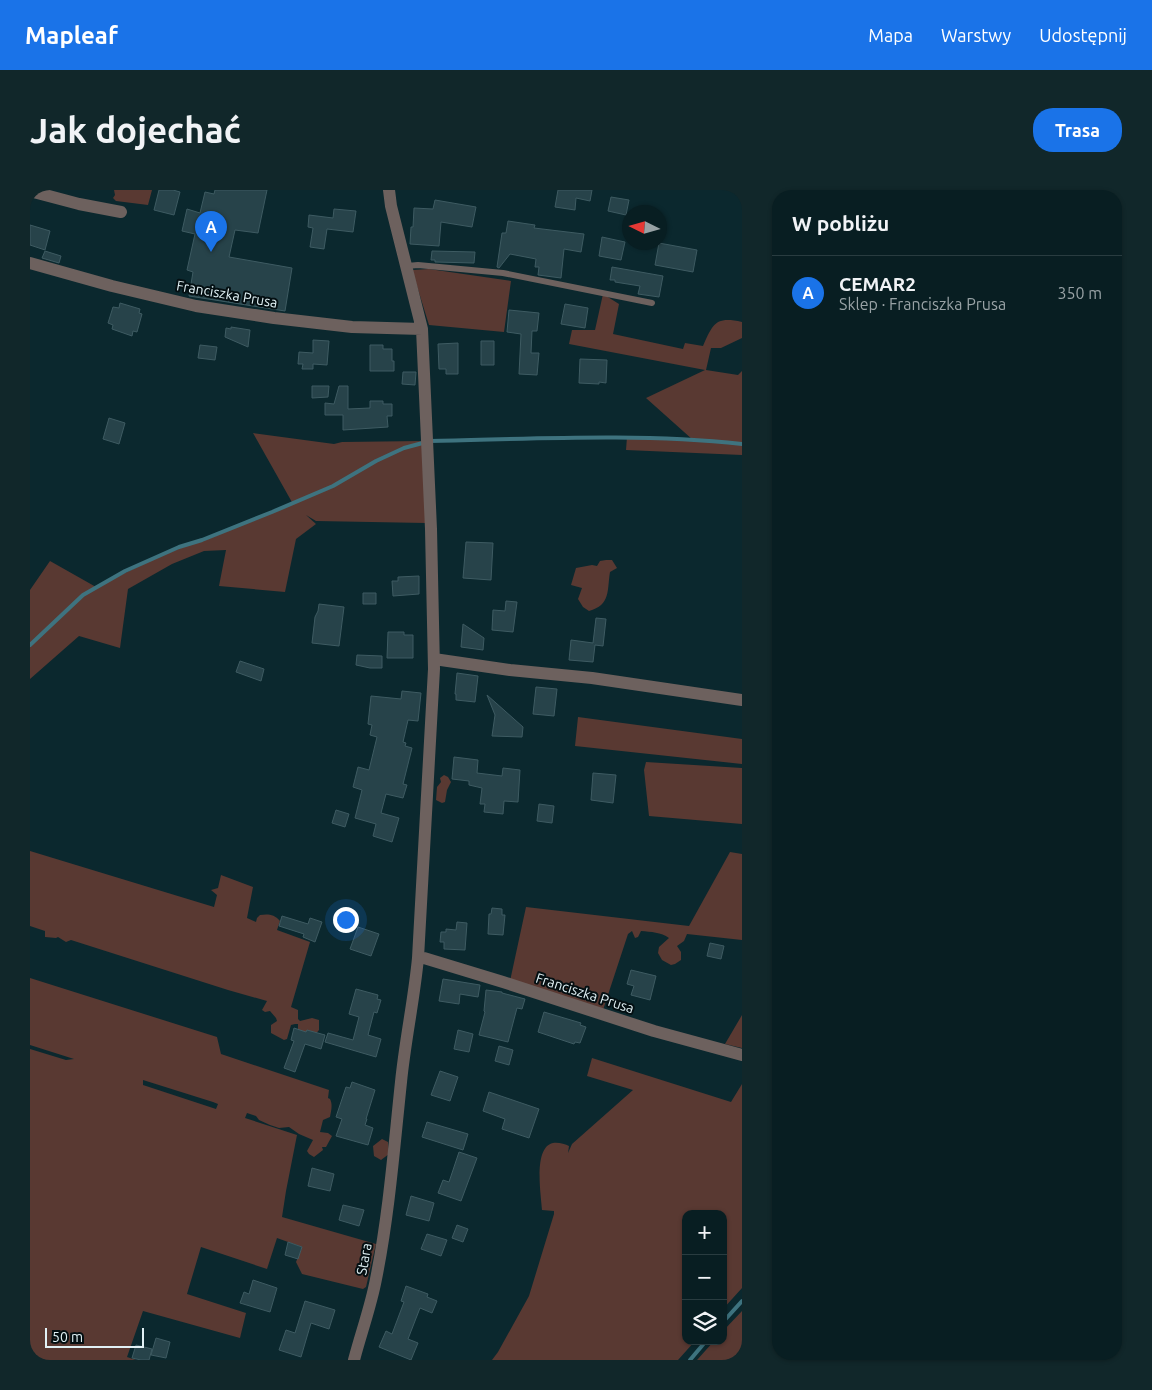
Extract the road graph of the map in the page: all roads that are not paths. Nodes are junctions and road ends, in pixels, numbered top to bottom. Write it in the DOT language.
graph roads {
  1 [pos="389,190"];
  2 [pos="30,191"];
  3 [pos="121,212"];
  4 [pos="30,263"];
  5 [pos="407,266"];
  6 [pos="652,303"];
  7 [pos="422,329"];
  8 [pos="434,659"];
  9 [pos="742,700"];
  10 [pos="418,958"];
  11 [pos="742,1055"];
  12 [pos="354,1360"];
  1 -- 5 [label="street"];
  2 -- 3 [label="street"];
  4 -- 7 [label="street, Franciszka Prusa"];
  5 -- 6 [label="lane"];
  5 -- 7 [label="street"];
  7 -- 8 [label="street"];
  8 -- 9 [label="street"];
  8 -- 10 [label="street"];
  10 -- 11 [label="street, Franciszka Prusa"];
  10 -- 12 [label="street, Stara"];
}
